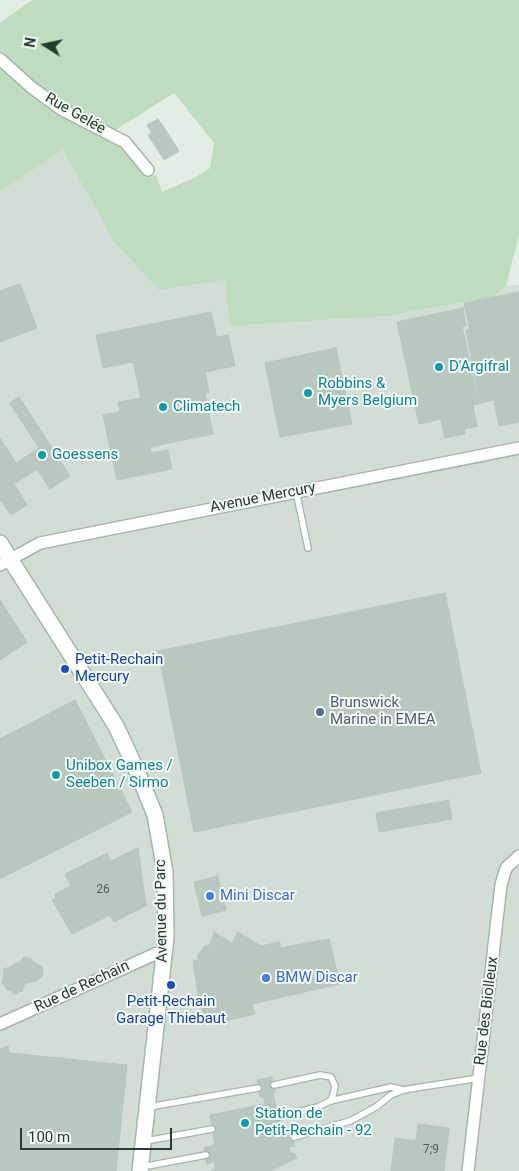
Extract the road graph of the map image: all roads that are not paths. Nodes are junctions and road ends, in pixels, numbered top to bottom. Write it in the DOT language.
graph roads {
  1 [pos="0,59"];
  2 [pos="148,170"];
  3 [pos="519,448"];
  4 [pos="296,491"];
  5 [pos="0,543"];
  6 [pos="308,548"];
  7 [pos="5,561"];
  8 [pos="519,856"];
  9 [pos="165,951"];
  10 [pos="0,1024"];
  11 [pos="479,1078"];
  12 [pos="274,1085"];
  13 [pos="258,1088"];
  14 [pos="403,1090"];
  15 [pos="330,1101"];
  16 [pos="147,1107"];
  17 [pos="278,1117"];
  18 [pos="212,1129"];
  19 [pos="294,1137"];
  20 [pos="143,1142"];
  21 [pos="206,1155"];
  22 [pos="140,1169"];
  23 [pos="468,1171"];
  1 -- 2 [label="street, Rue Gelée"];
  3 -- 4 [label="street, Avenue Mercury"];
  4 -- 6 [label="lane"];
  4 -- 7 [label="street, Avenue Mercury"];
  5 -- 7 [label="street, Avenue du Parc"];
  7 -- 9 [label="street, Avenue du Parc"];
  8 -- 11 [label="street, Rue des Biolleux"];
  9 -- 10 [label="street, Rue de Rechain"];
  9 -- 16 [label="street, Avenue du Parc"];
  11 -- 14 [label="lane"];
  11 -- 23 [label="street, Rue des Biolleux"];
  12 -- 15 [label="lane"];
  13 -- 16 [label="lane"];
  14 -- 15 [label="lane"];
  14 -- 19 [label="lane"];
  15 -- 17 [label="lane"];
  16 -- 20 [label="street, Avenue du Parc"];
  18 -- 20 [label="lane"];
  20 -- 22 [label="street, Avenue du Parc"];
  21 -- 22 [label="lane"];
}
